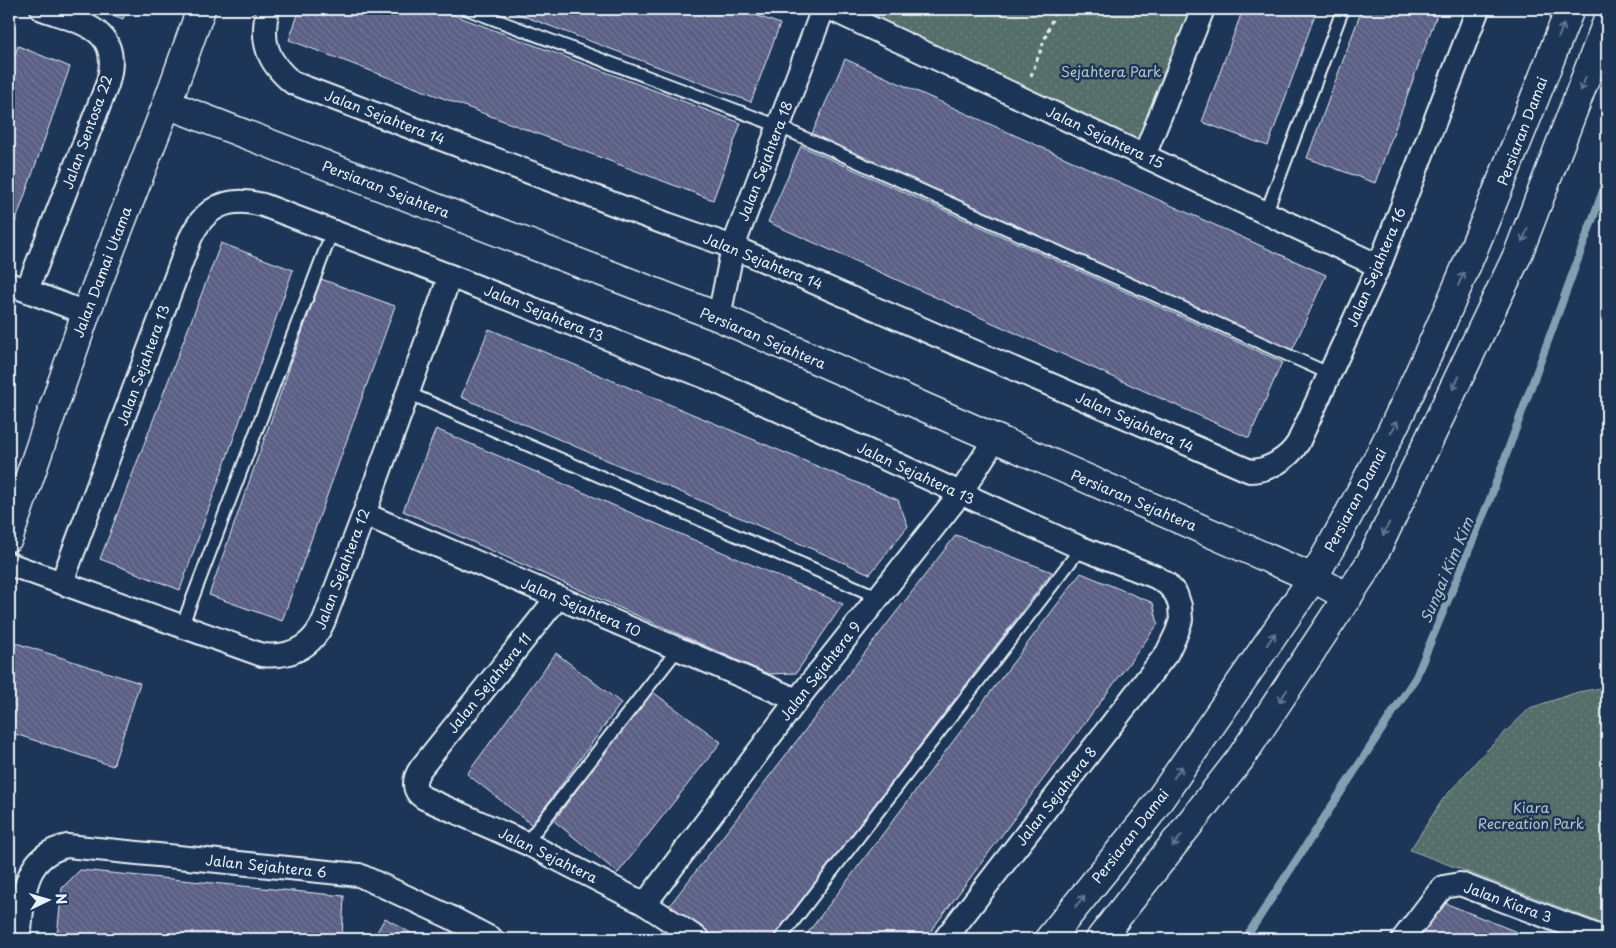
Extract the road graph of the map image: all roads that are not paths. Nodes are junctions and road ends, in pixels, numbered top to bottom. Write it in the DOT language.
graph roads {
  1 [pos="42,9"];
  2 [pos="202,9"];
  3 [pos="268,9"];
  4 [pos="467,9"];
  5 [pos="823,9"];
  6 [pos="831,9"];
  7 [pos="1203,9"];
  8 [pos="1343,9"];
  9 [pos="1478,9"];
  10 [pos="1570,9"];
  11 [pos="1607,22"];
  12 [pos="166,104"];
  13 [pos="778,126"];
  14 [pos="1144,156"];
  15 [pos="1266,213"];
  16 [pos="332,232"];
  17 [pos="733,247"];
  18 [pos="1379,266"];
  19 [pos="450,276"];
  20 [pos="18,287"];
  21 [pos="86,313"];
  22 [pos="719,317"];
  23 [pos="1330,374"];
  24 [pos="408,393"];
  25 [pos="995,439"];
  26 [pos="1224,462"];
  27 [pos="960,494"];
  28 [pos="364,514"];
  29 [pos="9,537"];
  30 [pos="1081,548"];
  31 [pos="9,564"];
  32 [pos="1313,578"];
  33 [pos="62,582"];
  34 [pos="558,597"];
  35 [pos="878,597"];
  36 [pos="1348,597"];
  37 [pos="182,626"];
  38 [pos="678,649"];
  39 [pos="1167,653"];
  40 [pos="797,700"];
  41 [pos="421,768"];
  42 [pos="526,843"];
  43 [pos="645,904"];
  44 [pos="19,939"];
  45 [pos="492,939"];
  46 [pos="698,939"];
  47 [pos="780,939"];
  48 [pos="946,939"];
  49 [pos="1049,939"];
  50 [pos="1100,939"];
  51 [pos="1403,939"];
  52 [pos="1606,939"];
  1 -- 20 [label="street, Jalan Sentosa 22"];
  2 -- 12 [label="main road, Jalan Damai Utama"];
  3 -- 17 [label="street, Jalan Sejahtera 14"];
  4 -- 13 [label="lane"];
  5 -- 13 [label="street, Jalan Sejahtera 18"];
  6 -- 14 [label="street, Jalan Sejahtera 15"];
  7 -- 14 [label="street"];
  8 -- 15 [label="lane"];
  9 -- 18 [label="street, Jalan Sejahtera 16"];
  32 -- 10 [label="main road, Persiaran Damai, one-way"];
  11 -- 36 [label="main road, one-way"];
  12 -- 21 [label="main road, Jalan Damai Utama"];
  12 -- 22 [label="main road, Persiaran Sejahtera"];
  13 -- 17 [label="street, Jalan Sejahtera 18"];
  13 -- 23 [label="lane"];
  14 -- 15 [label="street, Jalan Sejahtera 15"];
  15 -- 18 [label="street, Jalan Sejahtera 15"];
  16 -- 19 [label="street, Jalan Sejahtera 13"];
  16 -- 33 [label="street, Jalan Sejahtera 13"];
  16 -- 37 [label="lane"];
  17 -- 22 [label="street, Jalan Sejahtera 18"];
  17 -- 26 [label="street, Jalan Sejahtera 14"];
  18 -- 23 [label="street, Jalan Sejahtera 16"];
  19 -- 24 [label="street, Jalan Sejahtera 12"];
  19 -- 27 [label="street, Jalan Sejahtera 13"];
  20 -- 21 [label="street"];
  21 -- 29 [label="main road, Jalan Damai Utama"];
  22 -- 25 [label="main road, Persiaran Sejahtera"];
  23 -- 26 [label="street, Jalan Sejahtera 16"];
  24 -- 28 [label="street, Jalan Sejahtera 12"];
  24 -- 35 [label="lane"];
  25 -- 27 [label="street, Jalan Sejahtera 9"];
  25 -- 32 [label="main road, Persiaran Sejahtera"];
  27 -- 30 [label="street, Jalan Sejahtera 13"];
  27 -- 35 [label="street, Jalan Sejahtera 9"];
  28 -- 34 [label="street, Jalan Sejahtera 10"];
  28 -- 37 [label="street, Jalan Sejahtera 12"];
  30 -- 39 [label="street, Jalan Sejahtera 13"];
  30 -- 47 [label="lane"];
  31 -- 33 [label="street, Jalan Sejahtera 12"];
  32 -- 36 [label="main road, Persiaran Sejahtera"];
  49 -- 32 [label="main road, Persiaran Damai, one-way"];
  33 -- 37 [label="street, Jalan Sejahtera 12"];
  34 -- 38 [label="street, Jalan Sejahtera 10"];
  34 -- 41 [label="street, Jalan Sejahtera 11"];
  35 -- 40 [label="street, Jalan Sejahtera 9"];
  36 -- 50 [label="main road, one-way"];
  38 -- 40 [label="street, Jalan Sejahtera 10"];
  38 -- 42 [label="lane"];
  39 -- 48 [label="street, Jalan Sejahtera 8"];
  40 -- 43 [label="street, Jalan Sejahtera 9"];
  41 -- 42 [label="street, Jalan Sejahtera"];
  42 -- 43 [label="street, Jalan Sejahtera"];
  43 -- 46 [label="street, Jalan Sejahtera"];
  44 -- 45 [label="street, Jalan Sejahtera 6"];
  51 -- 52 [label="street, Jalan Kiara 3"];
}
